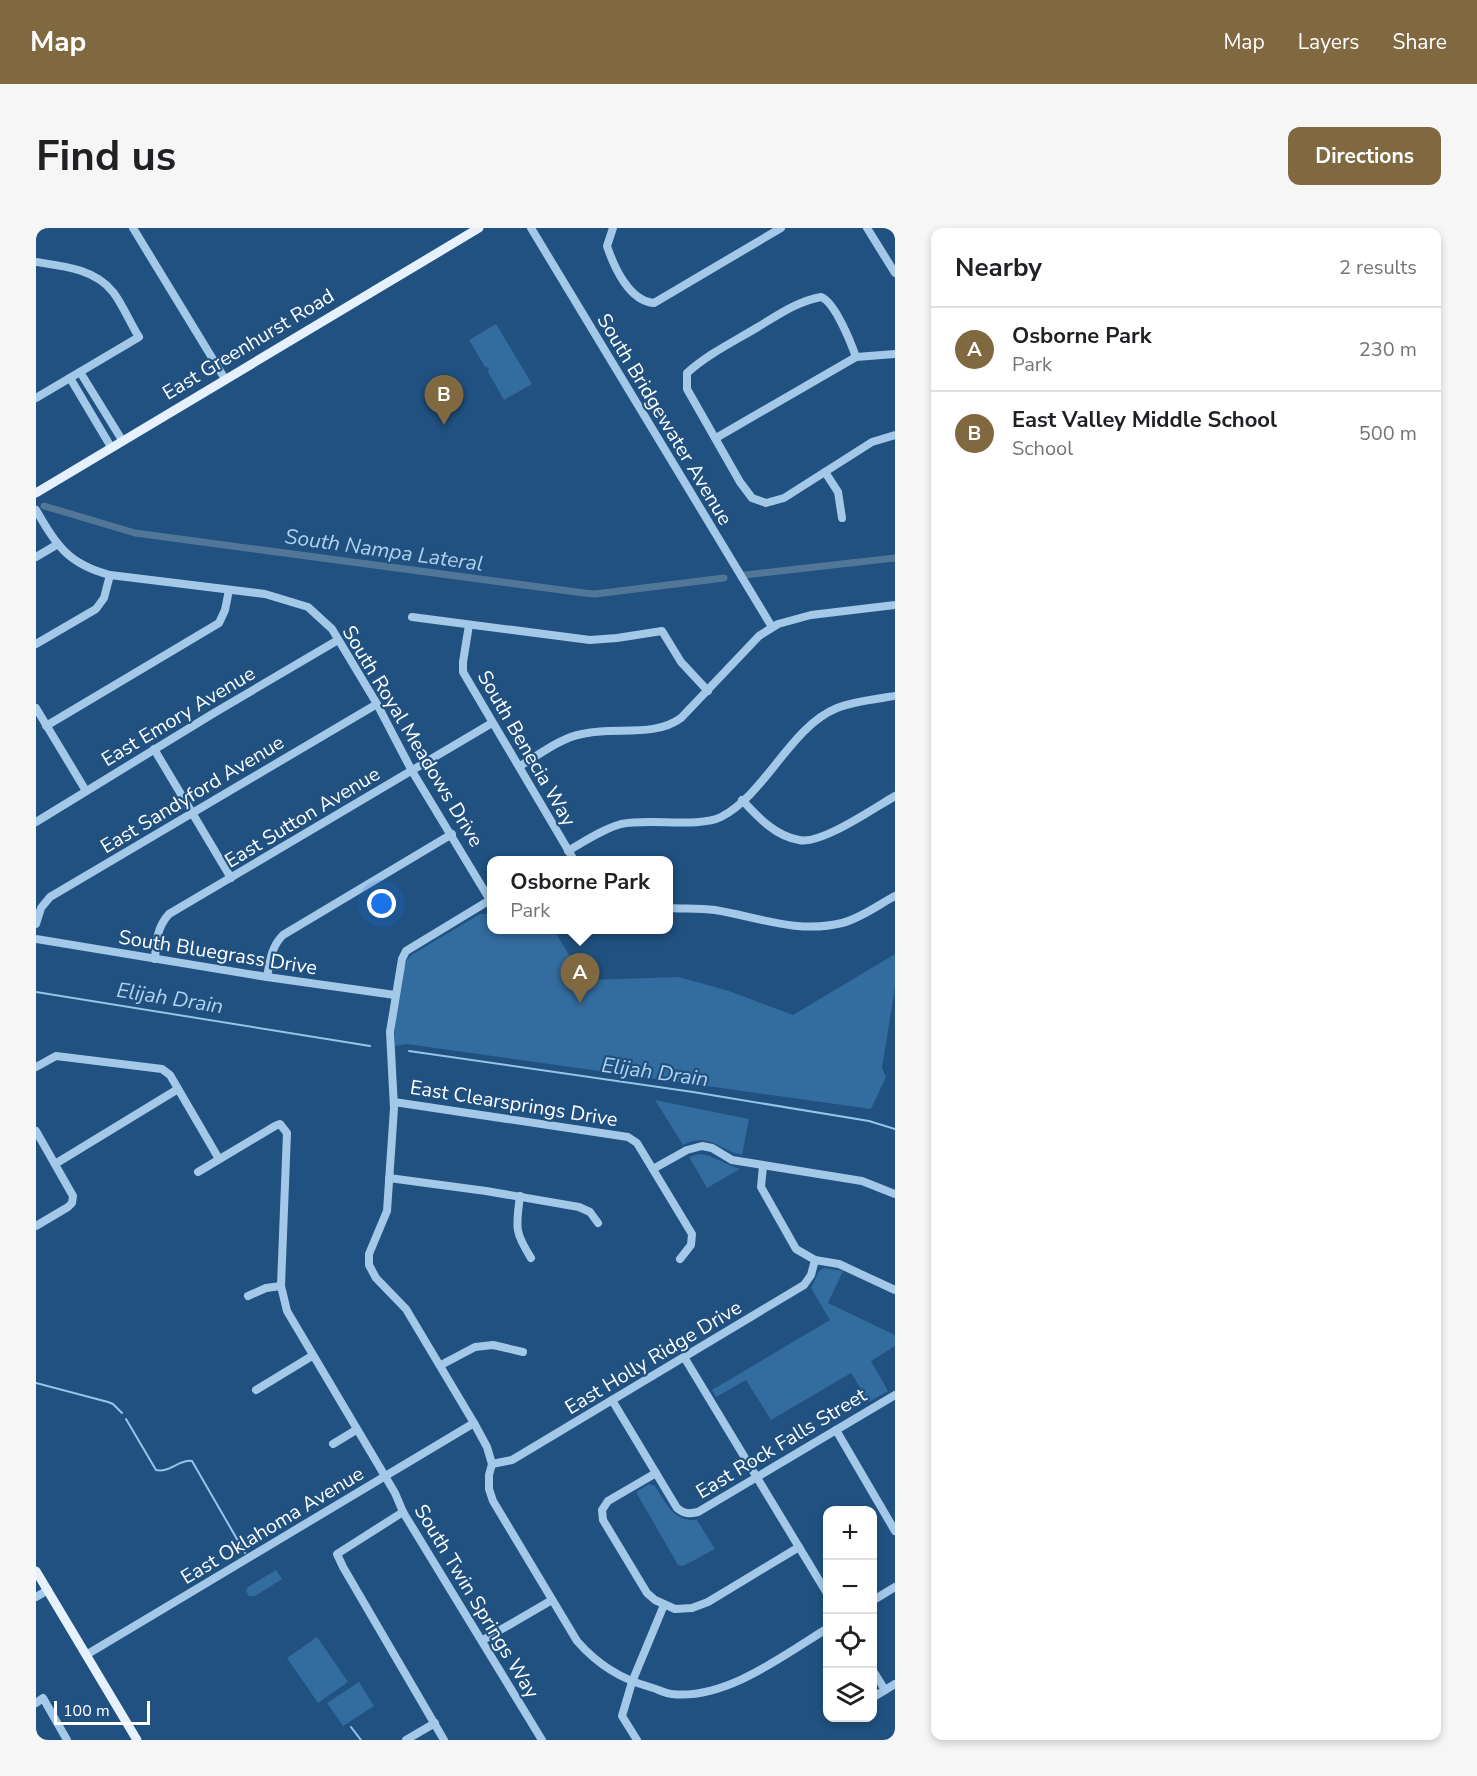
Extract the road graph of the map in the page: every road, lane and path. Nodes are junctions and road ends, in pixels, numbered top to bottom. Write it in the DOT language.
graph roads {
  1 [pos="133,228"];
  2 [pos="478,228"];
  3 [pos="531,228"];
  4 [pos="613,228"];
  5 [pos="867,228"];
  6 [pos="774,229"];
  7 [pos="467,231"];
  8 [pos="36,262"];
  9 [pos="895,273"];
  10 [pos="895,354"];
  11 [pos="856,357"];
  12 [pos="80,372"];
  13 [pos="70,378"];
  14 [pos="225,379"];
  15 [pos="36,398"];
  16 [pos="895,435"];
  17 [pos="716,438"];
  18 [pos="122,440"];
  19 [pos="111,447"];
  20 [pos="825,472"];
  21 [pos="36,492"];
  22 [pos="36,510"];
  23 [pos="842,518"];
  24 [pos="58,544"];
  25 [pos="36,557"];
  26 [pos="110,575"];
  27 [pos="229,590"];
  28 [pos="895,605"];
  29 [pos="412,617"];
  30 [pos="469,625"];
  31 [pos="772,627"];
  32 [pos="338,640"];
  33 [pos="36,644"];
  34 [pos="708,691"];
  35 [pos="895,696"];
  36 [pos="377,704"];
  37 [pos="36,708"];
  38 [pos="492,723"];
  39 [pos="46,726"];
  40 [pos="154,749"];
  41 [pos="520,766"];
  42 [pos="412,771"];
  43 [pos="86,791"];
  44 [pos="895,796"];
  45 [pos="742,800"];
  46 [pos="193,813"];
  47 [pos="36,822"];
  48 [pos="452,834"];
  49 [pos="568,851"];
  50 [pos="571,856"];
  51 [pos="231,878"];
  52 [pos="487,895"];
  53 [pos="895,896"];
  54 [pos="487,902"];
  55 [pos="673,908"];
  56 [pos="36,924"];
  57 [pos="36,939"];
  58 [pos="155,959"];
  59 [pos="267,977"];
  60 [pos="395,995"];
  61 [pos="36,1067"];
  62 [pos="178,1089"];
  63 [pos="394,1102"];
  64 [pos="36,1131"];
  65 [pos="219,1159"];
  66 [pos="55,1164"];
  67 [pos="763,1166"];
  68 [pos="653,1169"];
  69 [pos="198,1172"];
  70 [pos="389,1178"];
  71 [pos="895,1194"];
  72 [pos="520,1196"];
  73 [pos="598,1223"];
  74 [pos="36,1226"];
  75 [pos="531,1258"];
  76 [pos="681,1259"];
  77 [pos="815,1260"];
  78 [pos="281,1286"];
  79 [pos="895,1290"];
  80 [pos="248,1296"];
  81 [pos="523,1352"];
  82 [pos="312,1356"];
  83 [pos="684,1357"];
  84 [pos="441,1365"];
  85 [pos="256,1390"];
  86 [pos="895,1395"];
  87 [pos="612,1400"];
  88 [pos="474,1423"];
  89 [pos="356,1430"];
  90 [pos="836,1430"];
  91 [pos="333,1444"];
  92 [pos="492,1464"];
  93 [pos="656,1473"];
  94 [pos="756,1477"];
  95 [pos="384,1478"];
  96 [pos="403,1512"];
  97 [pos="895,1531"];
  98 [pos="799,1547"];
  99 [pos="36,1571"];
  100 [pos="823,1587"];
  101 [pos="895,1587"];
  102 [pos="48,1590"];
  103 [pos="36,1597"];
  104 [pos="877,1598"];
  105 [pos="552,1600"];
  106 [pos="664,1605"];
  107 [pos="823,1631"];
  108 [pos="483,1640"];
  109 [pos="86,1655"];
  110 [pos="877,1676"];
  111 [pos="632,1682"];
  112 [pos="895,1684"];
  113 [pos="885,1690"];
  114 [pos="877,1695"];
  115 [pos="36,1703"];
  116 [pos="435,1723"];
  117 [pos="67,1740"];
  118 [pos="137,1740"];
  119 [pos="406,1740"];
  120 [pos="444,1740"];
  121 [pos="542,1740"];
  122 [pos="637,1740"];
  1 -- 14 [label="street"];
  2 -- 7 [label="main road, East Greenhurst Road"];
  3 -- 31 [label="street, South Bridgewater Avenue"];
  4 -- 6 [label="street"];
  5 -- 9 [label="street"];
  7 -- 14 [label="main road, East Greenhurst Road"];
  8 -- 12 [label="street"];
  10 -- 11 [label="street"];
  11 -- 17 [label="street"];
  11 -- 17 [label="street"];
  12 -- 13 [label="street"];
  12 -- 18 [label="street"];
  13 -- 15 [label="street"];
  13 -- 19 [label="street"];
  14 -- 18 [label="main road, East Greenhurst Road"];
  16 -- 20 [label="street"];
  17 -- 20 [label="street"];
  18 -- 19 [label="main road, East Greenhurst Road"];
  19 -- 21 [label="main road, East Greenhurst Road"];
  20 -- 23 [label="street"];
  22 -- 24 [label="street, South Royal Meadows Drive"];
  24 -- 25 [label="street"];
  24 -- 26 [label="street, South Royal Meadows Drive"];
  26 -- 27 [label="street, South Royal Meadows Drive"];
  26 -- 33 [label="street"];
  27 -- 32 [label="street, South Royal Meadows Drive"];
  27 -- 39 [label="street"];
  28 -- 31 [label="street"];
  29 -- 30 [label="street"];
  30 -- 34 [label="street"];
  30 -- 38 [label="street, South Benecia Way"];
  31 -- 34 [label="street"];
  32 -- 36 [label="street, South Royal Meadows Drive"];
  32 -- 40 [label="street, East Emory Avenue"];
  34 -- 41 [label="street"];
  35 -- 45 [label="street"];
  36 -- 42 [label="street, South Royal Meadows Drive"];
  36 -- 46 [label="street, East Sandyford Avenue"];
  37 -- 39 [label="street"];
  38 -- 41 [label="street, South Benecia Way"];
  38 -- 42 [label="street, East Sutton Avenue"];
  39 -- 43 [label="street"];
  40 -- 43 [label="street, East Emory Avenue"];
  40 -- 46 [label="street"];
  41 -- 49 [label="street, South Benecia Way"];
  42 -- 48 [label="street, South Royal Meadows Drive"];
  42 -- 51 [label="street, East Sutton Avenue"];
  43 -- 47 [label="street, East Emory Avenue"];
  44 -- 45 [label="street"];
  45 -- 49 [label="street"];
  46 -- 51 [label="street"];
  46 -- 56 [label="street, East Sandyford Avenue"];
  48 -- 52 [label="street, South Royal Meadows Drive"];
  48 -- 59 [label="street"];
  49 -- 50 [label="street, South Benecia Way"];
  51 -- 58 [label="street, East Sutton Avenue"];
  53 -- 55 [label="street"];
  54 -- 60 [label="street"];
  57 -- 58 [label="street, South Bluegrass Drive"];
  58 -- 59 [label="street, South Bluegrass Drive"];
  59 -- 60 [label="street, South Bluegrass Drive"];
  60 -- 63 [label="street"];
  61 -- 62 [label="street"];
  62 -- 65 [label="street"];
  62 -- 66 [label="street"];
  63 -- 68 [label="street, East Clearsprings Drive"];
  63 -- 70 [label="street"];
  64 -- 66 [label="street"];
  65 -- 69 [label="street"];
  65 -- 78 [label="street, South Twin Springs Way"];
  66 -- 74 [label="street"];
  67 -- 68 [label="street"];
  67 -- 71 [label="street"];
  67 -- 77 [label="street"];
  68 -- 76 [label="street, East Clearsprings Drive"];
  70 -- 72 [label="street"];
  70 -- 84 [label="street"];
  72 -- 73 [label="street"];
  72 -- 75 [label="street"];
  77 -- 79 [label="street"];
  77 -- 83 [label="street, East Holly Ridge Drive"];
  78 -- 80 [label="street"];
  78 -- 82 [label="street, South Twin Springs Way"];
  81 -- 84 [label="street"];
  82 -- 85 [label="street"];
  82 -- 89 [label="street, South Twin Springs Way"];
  83 -- 87 [label="street, East Holly Ridge Drive"];
  83 -- 94 [label="street"];
  84 -- 88 [label="street"];
  86 -- 90 [label="street, East Rock Falls Street"];
  87 -- 92 [label="street, East Holly Ridge Drive"];
  87 -- 93 [label="street"];
  88 -- 92 [label="street"];
  88 -- 95 [label="street, East Oklahoma Avenue"];
  89 -- 91 [label="street"];
  89 -- 95 [label="street, South Twin Springs Way"];
  90 -- 94 [label="street, East Rock Falls Street"];
  90 -- 97 [label="street"];
  92 -- 105 [label="street"];
  93 -- 94 [label="street, East Rock Falls Street"];
  93 -- 106 [label="street"];
  94 -- 98 [label="street"];
  95 -- 96 [label="street, South Twin Springs Way"];
  95 -- 109 [label="street, East Oklahoma Avenue"];
  96 -- 108 [label="street, South Twin Springs Way"];
  96 -- 116 [label="street"];
  98 -- 100 [label="street"];
  98 -- 106 [label="street"];
  99 -- 102 [label="main road"];
  101 -- 104 [label="street"];
  102 -- 103 [label="street"];
  102 -- 109 [label="main road"];
  105 -- 108 [label="street"];
  105 -- 111 [label="street"];
  106 -- 111 [label="street"];
  107 -- 111 [label="street"];
  108 -- 121 [label="street, South Twin Springs Way"];
  109 -- 118 [label="main road"];
  110 -- 113 [label="street"];
  111 -- 122 [label="street"];
  112 -- 113 [label="street"];
  113 -- 114 [label="street"];
  115 -- 117 [label="street"];
  116 -- 119 [label="street"];
  116 -- 120 [label="street"];
}
